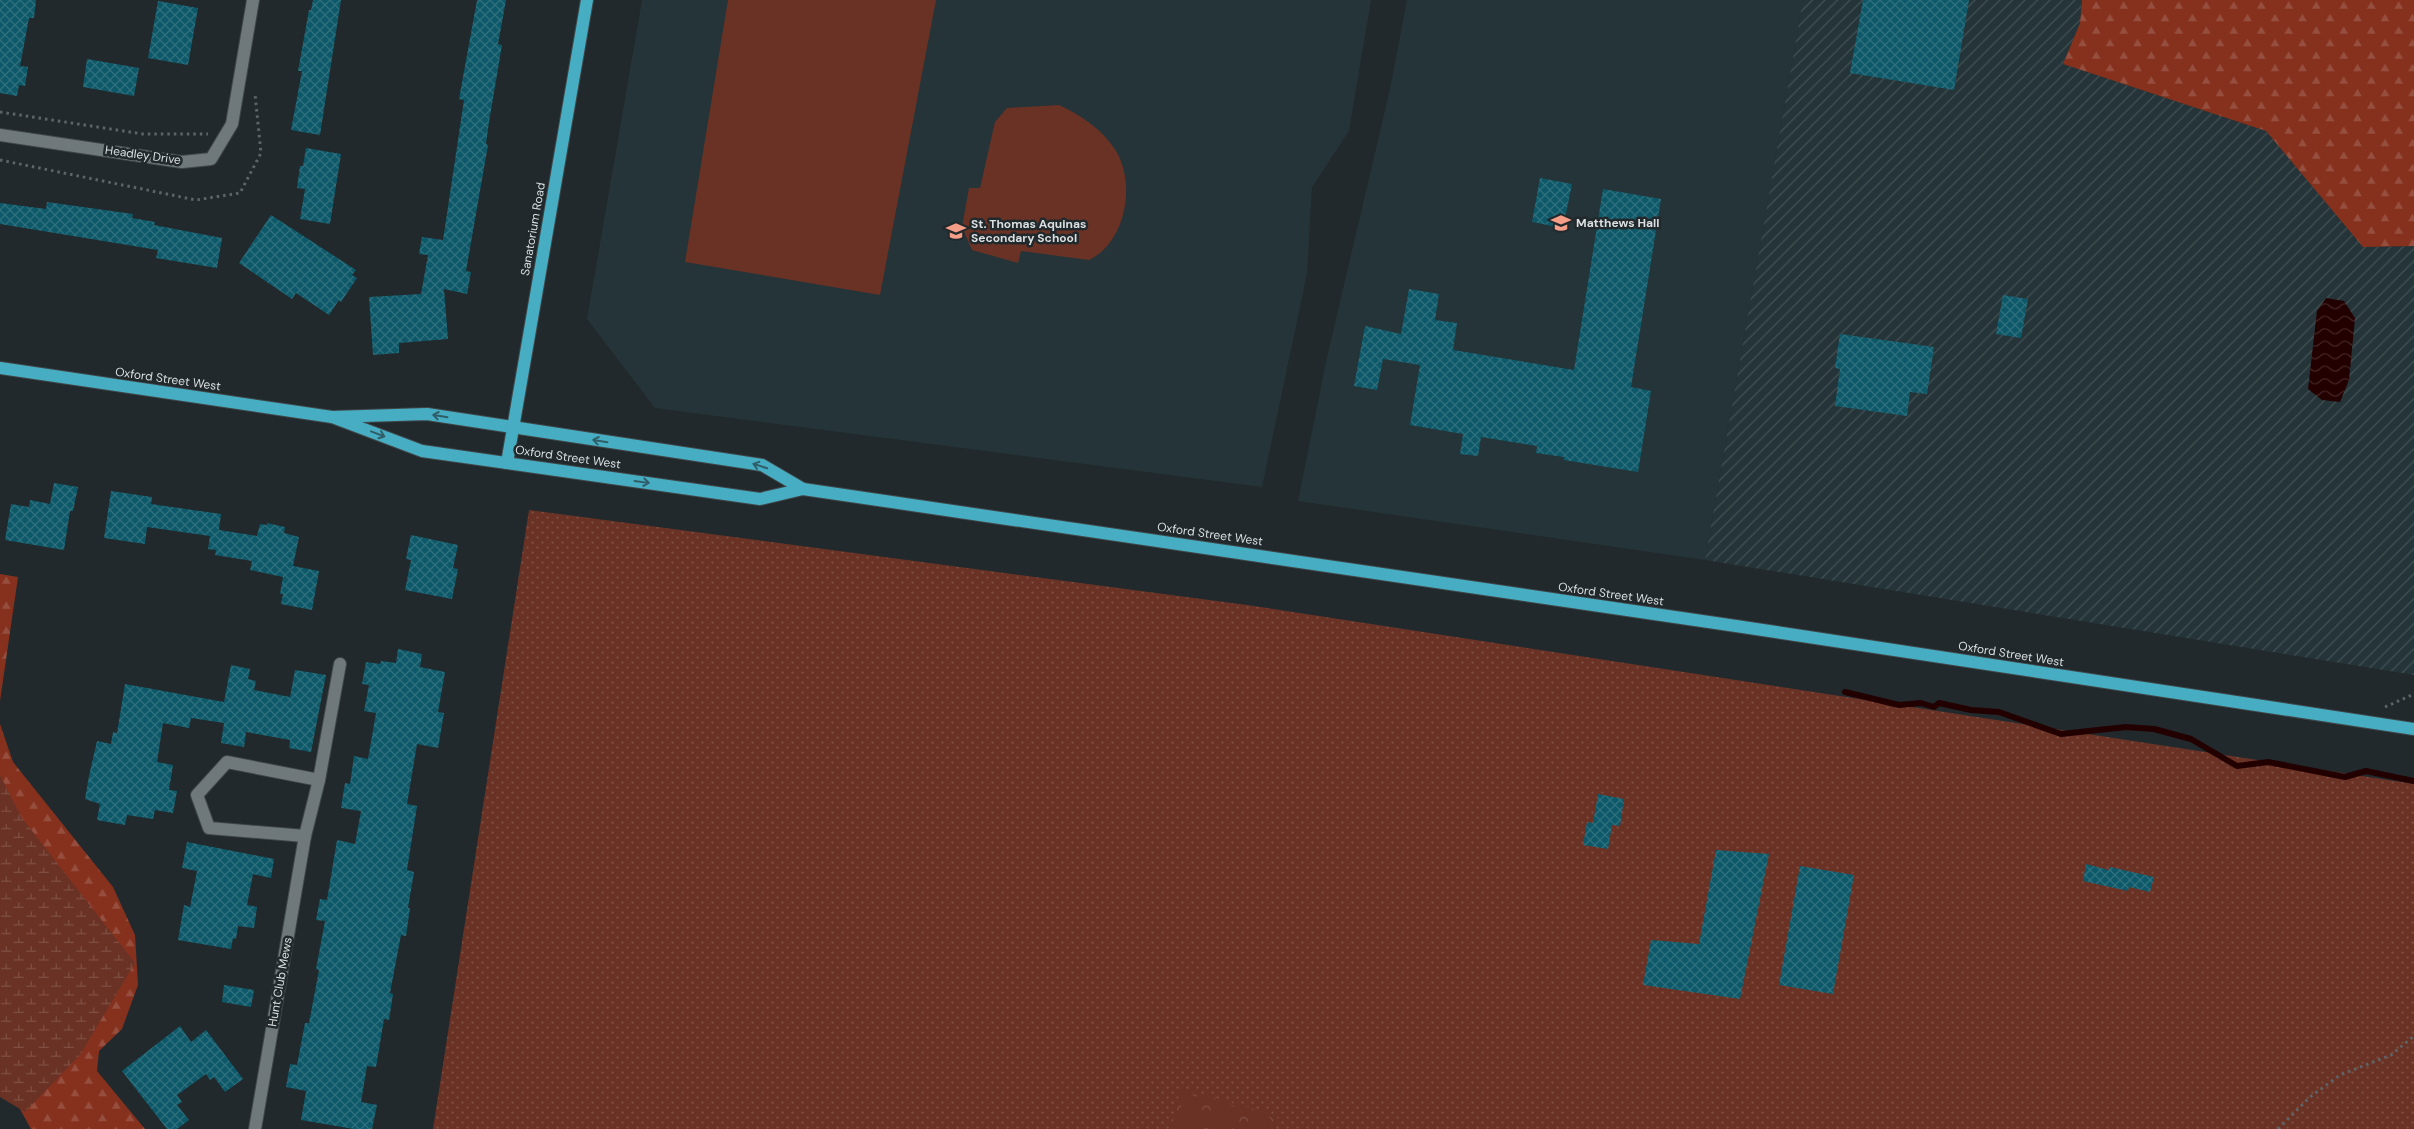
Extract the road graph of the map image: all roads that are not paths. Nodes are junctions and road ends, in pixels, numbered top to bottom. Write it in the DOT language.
graph roads {
  1 [pos="253,0"];
  2 [pos="587,0"];
  3 [pos="0,135"];
  4 [pos="0,368"];
  5 [pos="332,417"];
  6 [pos="513,427"];
  7 [pos="507,463"];
  8 [pos="803,489"];
  9 [pos="340,664"];
  10 [pos="2414,729"];
  11 [pos="319,780"];
  12 [pos="306,836"];
  13 [pos="255,1129"];
  1 -- 3 [label="street, Headley Drive"];
  2 -- 6 [label="main road, Sanatorium Road"];
  4 -- 5 [label="main road, Oxford Street West"];
  6 -- 5 [label="main road, Oxford Street West, one-way"];
  5 -- 7 [label="main road, Oxford Street West, one-way"];
  6 -- 7 [label="main road, Sanatorium Road"];
  8 -- 6 [label="main road, Oxford Street West, one-way"];
  7 -- 8 [label="main road, Oxford Street West, one-way"];
  8 -- 10 [label="main road, Oxford Street West"];
  9 -- 11 [label="street, Hunt Club Mews"];
  11 -- 12 [label="street, Hunt Club Mews"];
  11 -- 12 [label="street"];
  12 -- 13 [label="street, Hunt Club Mews"];
}
